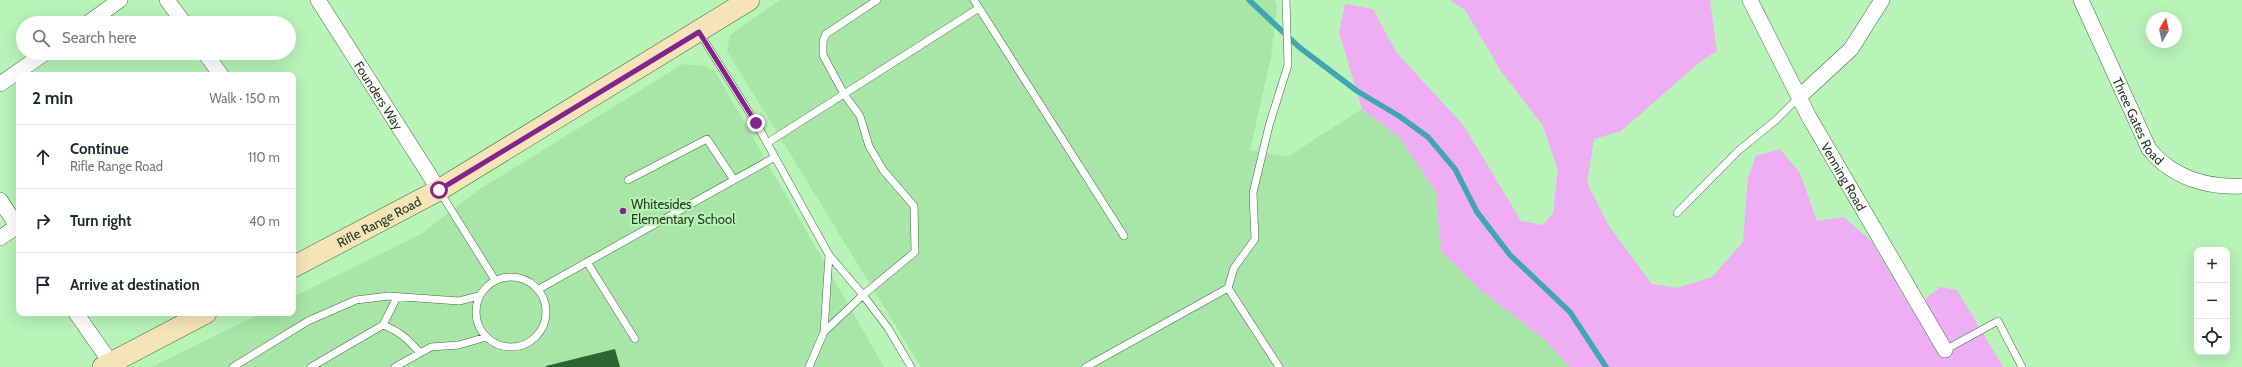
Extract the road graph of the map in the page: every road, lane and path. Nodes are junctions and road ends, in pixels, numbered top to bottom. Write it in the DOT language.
graph roads {
  1 [pos="120,0"];
  2 [pos="167,0"];
  3 [pos="318,0"];
  4 [pos="749,0"];
  5 [pos="877,0"];
  6 [pos="974,0"];
  7 [pos="1286,0"];
  8 [pos="1750,0"];
  9 [pos="1882,0"];
  10 [pos="2082,0"];
  11 [pos="979,8"];
  12 [pos="98,16"];
  13 [pos="179,16"];
  14 [pos="699,32"];
  15 [pos="36,60"];
  16 [pos="210,60"];
  17 [pos="18,72"];
  18 [pos="219,72"];
  19 [pos="16,73"];
  20 [pos="0,84"];
  21 [pos="844,94"];
  22 [pos="1799,97"];
  23 [pos="767,143"];
  24 [pos="775,157"];
  25 [pos="628,180"];
  26 [pos="734,180"];
  27 [pos="2242,186"];
  28 [pos="439,190"];
  29 [pos="0,200"];
  30 [pos="1677,213"];
  31 [pos="16,224"];
  32 [pos="16,228"];
  33 [pos="1124,236"];
  34 [pos="0,238"];
  35 [pos="829,255"];
  36 [pos="587,262"];
  37 [pos="296,265"];
  38 [pos="495,280"];
  39 [pos="1228,288"];
  40 [pos="539,289"];
  41 [pos="864,295"];
  42 [pos="479,296"];
  43 [pos="397,297"];
  44 [pos="78,316"];
  45 [pos="200,316"];
  46 [pos="383,325"];
  47 [pos="824,332"];
  48 [pos="486,337"];
  49 [pos="636,339"];
  50 [pos="1945,350"];
  51 [pos="420,353"];
  52 [pos="107,365"];
  53 [pos="233,367"];
  54 [pos="311,367"];
  55 [pos="395,367"];
  56 [pos="808,367"];
  57 [pos="911,367"];
  58 [pos="1086,367"];
  59 [pos="1279,367"];
  60 [pos="2022,367"];
  1 -- 12 [label="street"];
  2 -- 13 [label="street"];
  3 -- 28 [label="street, Founders Way"];
  4 -- 14 [label="main road, Rifle Range Road"];
  5 -- 21 [label="lane"];
  6 -- 11 [label="lane"];
  7 -- 39 [label="lane"];
  8 -- 22 [label="street, Venning Road"];
  9 -- 22 [label="street"];
  10 -- 27 [label="street, Three Gates Road"];
  11 -- 21 [label="lane"];
  11 -- 33 [label="lane"];
  14 -- 23 [label="lane"];
  14 -- 28 [label="main road, Rifle Range Road"];
  15 -- 17 [label="street"];
  16 -- 18 [label="street"];
  19 -- 20 [label="street"];
  21 -- 23 [label="lane"];
  21 -- 41 [label="lane"];
  22 -- 30 [label="lane"];
  22 -- 50 [label="street, Venning Road"];
  23 -- 24 [label="lane"];
  24 -- 26 [label="lane"];
  24 -- 35 [label="lane"];
  25 -- 26 [label="lane"];
  26 -- 36 [label="lane"];
  28 -- 37 [label="main road, Rifle Range Road"];
  28 -- 38 [label="lane"];
  29 -- 31 [label="street"];
  32 -- 34 [label="street"];
  35 -- 41 [label="lane"];
  35 -- 47 [label="lane"];
  36 -- 40 [label="lane"];
  36 -- 49 [label="lane"];
  38 -- 40 [label="lane"];
  38 -- 42 [label="lane"];
  39 -- 58 [label="lane"];
  39 -- 59 [label="lane"];
  40 -- 48 [label="lane"];
  41 -- 47 [label="lane"];
  41 -- 57 [label="lane"];
  42 -- 43 [label="lane"];
  42 -- 48 [label="lane"];
  43 -- 46 [label="lane"];
  43 -- 53 [label="lane"];
  44 -- 52 [label="street"];
  45 -- 52 [label="main road"];
  46 -- 51 [label="lane"];
  46 -- 54 [label="lane"];
  47 -- 56 [label="lane"];
  48 -- 51 [label="lane"];
  50 -- 60 [label="lane"];
  51 -- 55 [label="lane"];
}
